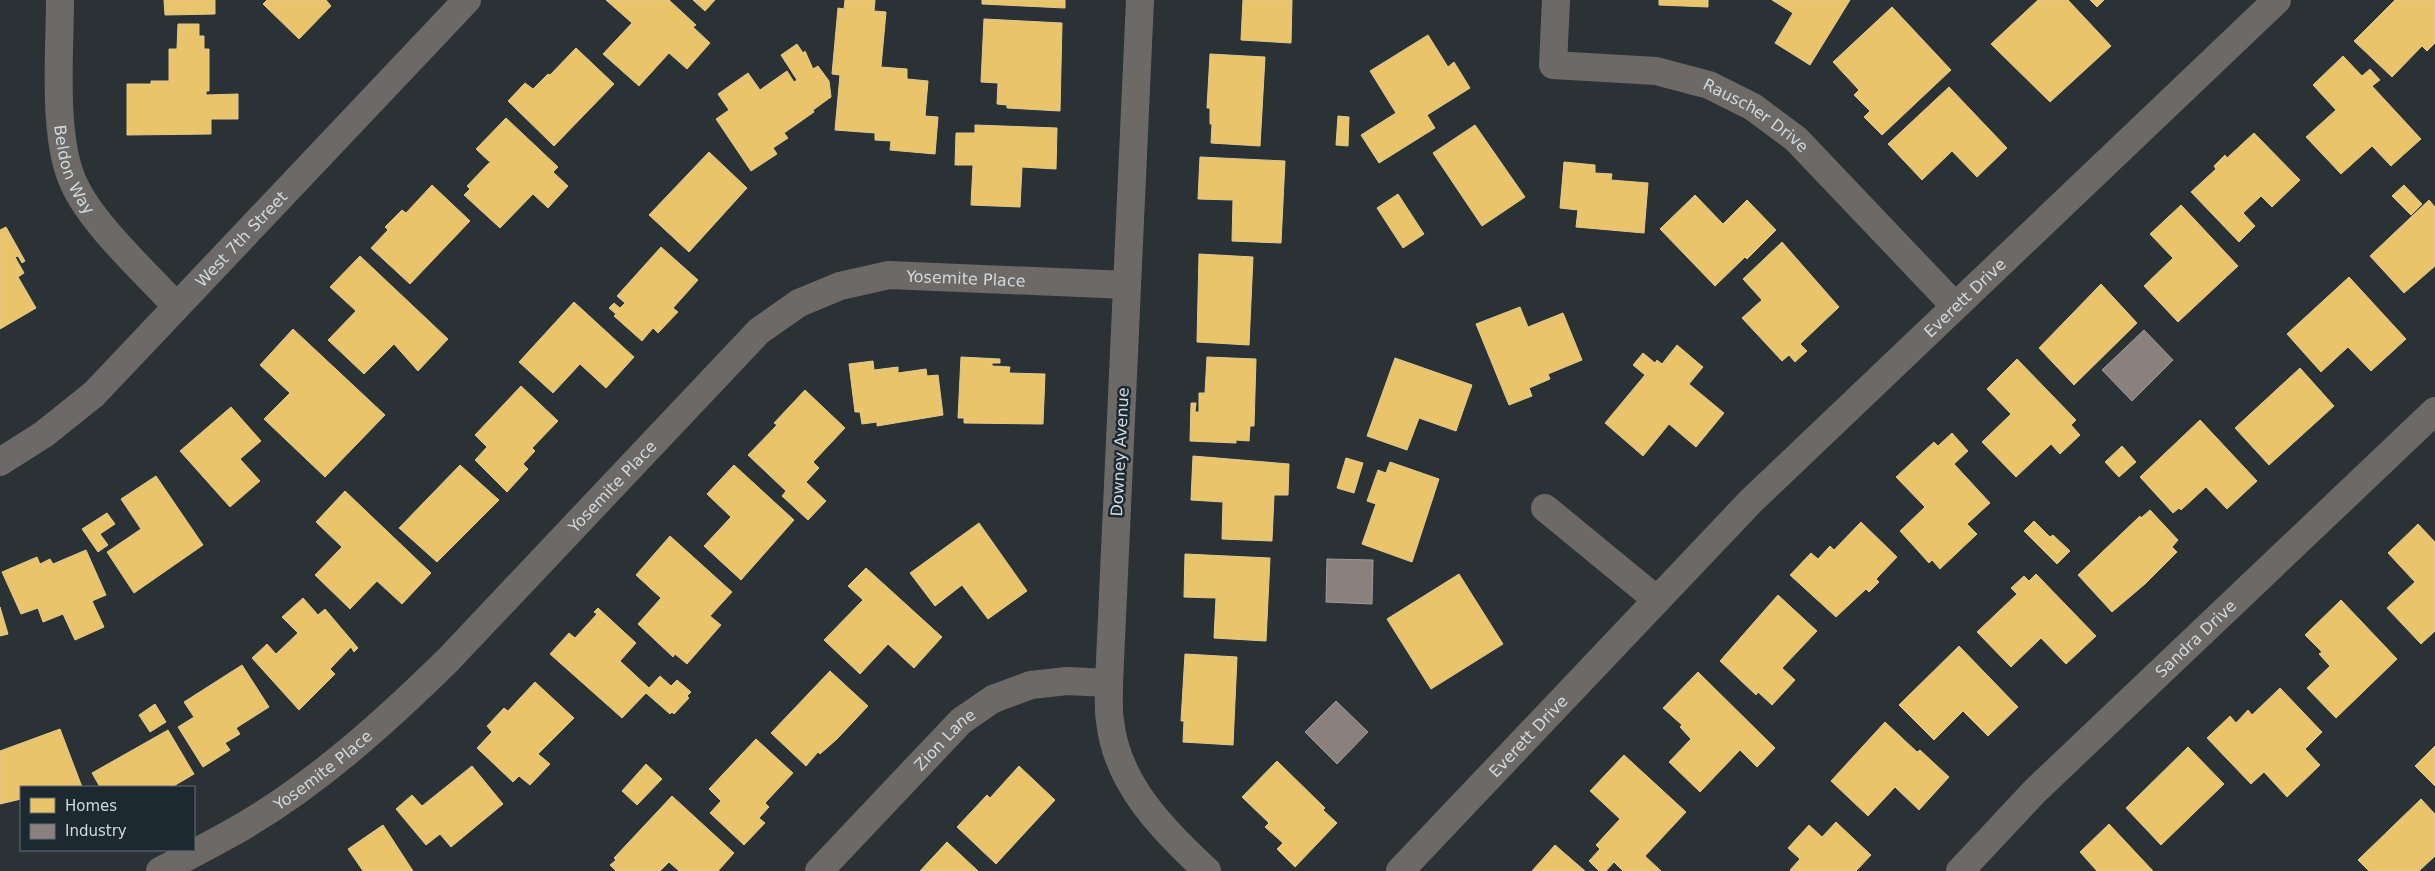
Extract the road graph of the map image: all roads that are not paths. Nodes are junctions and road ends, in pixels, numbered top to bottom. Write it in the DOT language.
graph roads {
  1 [pos="60,0"];
  2 [pos="467,0"];
  3 [pos="1140,0"];
  4 [pos="1556,0"];
  5 [pos="2277,0"];
  6 [pos="1127,285"];
  7 [pos="176,306"];
  8 [pos="1955,306"];
  9 [pos="2435,411"];
  10 [pos="0,462"];
  11 [pos="1545,508"];
  12 [pos="1657,600"];
  13 [pos="1109,683"];
  14 [pos="160,871"];
  15 [pos="819,871"];
  16 [pos="1207,871"];
  17 [pos="1400,871"];
  18 [pos="1960,871"];
  1 -- 7 [label="street, Beldon Way"];
  2 -- 7 [label="main road, West 7th Street"];
  3 -- 6 [label="street, Downey Avenue"];
  4 -- 8 [label="street, Rauscher Drive"];
  5 -- 8 [label="street, Everett Drive"];
  6 -- 13 [label="street, Downey Avenue"];
  6 -- 14 [label="street, Yosemite Place"];
  7 -- 10 [label="main road, West 7th Street"];
  8 -- 12 [label="street, Everett Drive"];
  9 -- 18 [label="street, Sandra Drive"];
  11 -- 12 [label="street"];
  12 -- 17 [label="street, Everett Drive"];
  13 -- 15 [label="street, Zion Lane"];
  13 -- 16 [label="street, Downey Avenue"];
}
